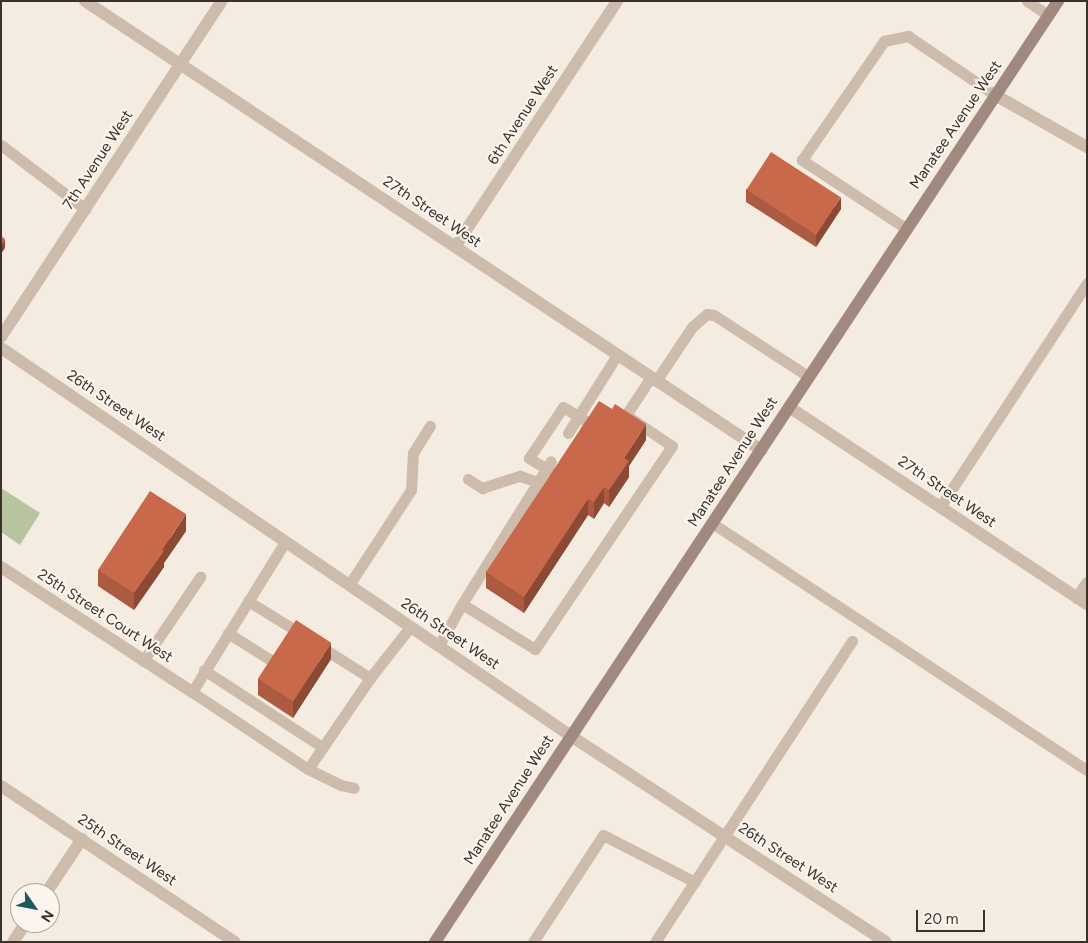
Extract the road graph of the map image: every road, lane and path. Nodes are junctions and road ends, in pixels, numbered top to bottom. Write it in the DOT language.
graph roads {
  1 [pos="85,1"];
  2 [pos="222,1"];
  3 [pos="617,1"];
  4 [pos="1027,1"];
  5 [pos="1058,1"];
  6 [pos="1048,15"];
  7 [pos="180,64"];
  8 [pos="996,96"];
  9 [pos="1,145"];
  10 [pos="1087,147"];
  11 [pos="85,209"];
  12 [pos="907,229"];
  13 [pos="455,247"];
  14 [pos="1087,283"];
  15 [pos="1,337"];
  16 [pos="1,348"];
  17 [pos="617,355"];
  18 [pos="809,378"];
  19 [pos="654,379"];
  20 [pos="789,407"];
  21 [pos="579,416"];
  22 [pos="430,426"];
  23 [pos="568,433"];
  24 [pos="579,440"];
  25 [pos="760,450"];
  26 [pos="468,479"];
  27 [pos="537,482"];
  28 [pos="940,507"];
  29 [pos="712,523"];
  30 [pos="285,542"];
  31 [pos="1,567"];
  32 [pos="200,577"];
  33 [pos="1087,583"];
  34 [pos="349,585"];
  35 [pos="248,601"];
  36 [pos="1082,601"];
  37 [pos="462,604"];
  38 [pos="410,627"];
  39 [pos="228,633"];
  40 [pos="852,641"];
  41 [pos="438,645"];
  42 [pos="269,659"];
  43 [pos="143,661"];
  44 [pos="204,670"];
  45 [pos="370,678"];
  46 [pos="192,692"];
  47 [pos="571,736"];
  48 [pos="322,747"];
  49 [pos="308,769"];
  50 [pos="1087,770"];
  51 [pos="1,786"];
  52 [pos="354,788"];
  53 [pos="724,836"];
  54 [pos="82,838"];
  55 [pos="695,882"];
  56 [pos="53,883"];
  57 [pos="235,942"];
  58 [pos="435,942"];
  59 [pos="532,942"];
  60 [pos="655,942"];
  61 [pos="886,942"];
  1 -- 7 [label="street, 27th Street West"];
  2 -- 7 [label="street, 7th Avenue West"];
  3 -- 13 [label="street, 6th Avenue West"];
  4 -- 6 [label="lane"];
  5 -- 6 [label="main road, Manatee Avenue West"];
  6 -- 8 [label="main road, Manatee Avenue West"];
  7 -- 11 [label="street, 7th Avenue West"];
  7 -- 13 [label="street, 27th Street West"];
  8 -- 10 [label="street"];
  8 -- 12 [label="main road, Manatee Avenue West"];
  8 -- 12 [label="lane"];
  9 -- 11 [label="lane"];
  11 -- 15 [label="street, 7th Avenue West"];
  12 -- 18 [label="main road, Manatee Avenue West"];
  13 -- 17 [label="street, 27th Street West"];
  14 -- 28 [label="lane"];
  16 -- 30 [label="street, 26th Street West"];
  17 -- 19 [label="street, 27th Street West"];
  17 -- 21 [label="lane"];
  18 -- 19 [label="lane"];
  18 -- 20 [label="main road, Manatee Avenue West"];
  19 -- 25 [label="street, 27th Street West"];
  19 -- 37 [label="lane"];
  20 -- 25 [label="main road, Manatee Avenue West"];
  20 -- 28 [label="street, 27th Street West"];
  21 -- 23 [label="lane"];
  21 -- 24 [label="lane"];
  21 -- 27 [label="lane"];
  22 -- 34 [label="lane"];
  25 -- 29 [label="main road, Manatee Avenue West"];
  26 -- 27 [label="lane"];
  27 -- 37 [label="lane"];
  28 -- 36 [label="street, 27th Street West"];
  29 -- 47 [label="main road, Manatee Avenue West"];
  29 -- 50 [label="lane"];
  30 -- 34 [label="street, 26th Street West"];
  30 -- 35 [label="lane"];
  31 -- 43 [label="street, 25th Street Court West"];
  32 -- 43 [label="lane"];
  33 -- 36 [label="street"];
  34 -- 38 [label="street, 26th Street West"];
  35 -- 39 [label="lane"];
  35 -- 45 [label="lane"];
  37 -- 41 [label="lane"];
  38 -- 41 [label="street, 26th Street West"];
  38 -- 45 [label="lane"];
  39 -- 42 [label="lane"];
  39 -- 44 [label="lane"];
  40 -- 53 [label="lane"];
  41 -- 47 [label="street, 26th Street West"];
  43 -- 46 [label="street, 25th Street Court West"];
  44 -- 46 [label="lane"];
  44 -- 48 [label="lane"];
  45 -- 48 [label="lane"];
  46 -- 49 [label="lane"];
  47 -- 53 [label="street, 26th Street West"];
  47 -- 58 [label="main road, Manatee Avenue West"];
  48 -- 49 [label="lane"];
  49 -- 52 [label="lane"];
  51 -- 54 [label="street, 25th Street West"];
  53 -- 55 [label="lane"];
  53 -- 61 [label="street, 26th Street West"];
  54 -- 56 [label="street"];
  54 -- 57 [label="street, 25th Street West"];
  55 -- 59 [label="lane"];
  55 -- 60 [label="lane"];
}
